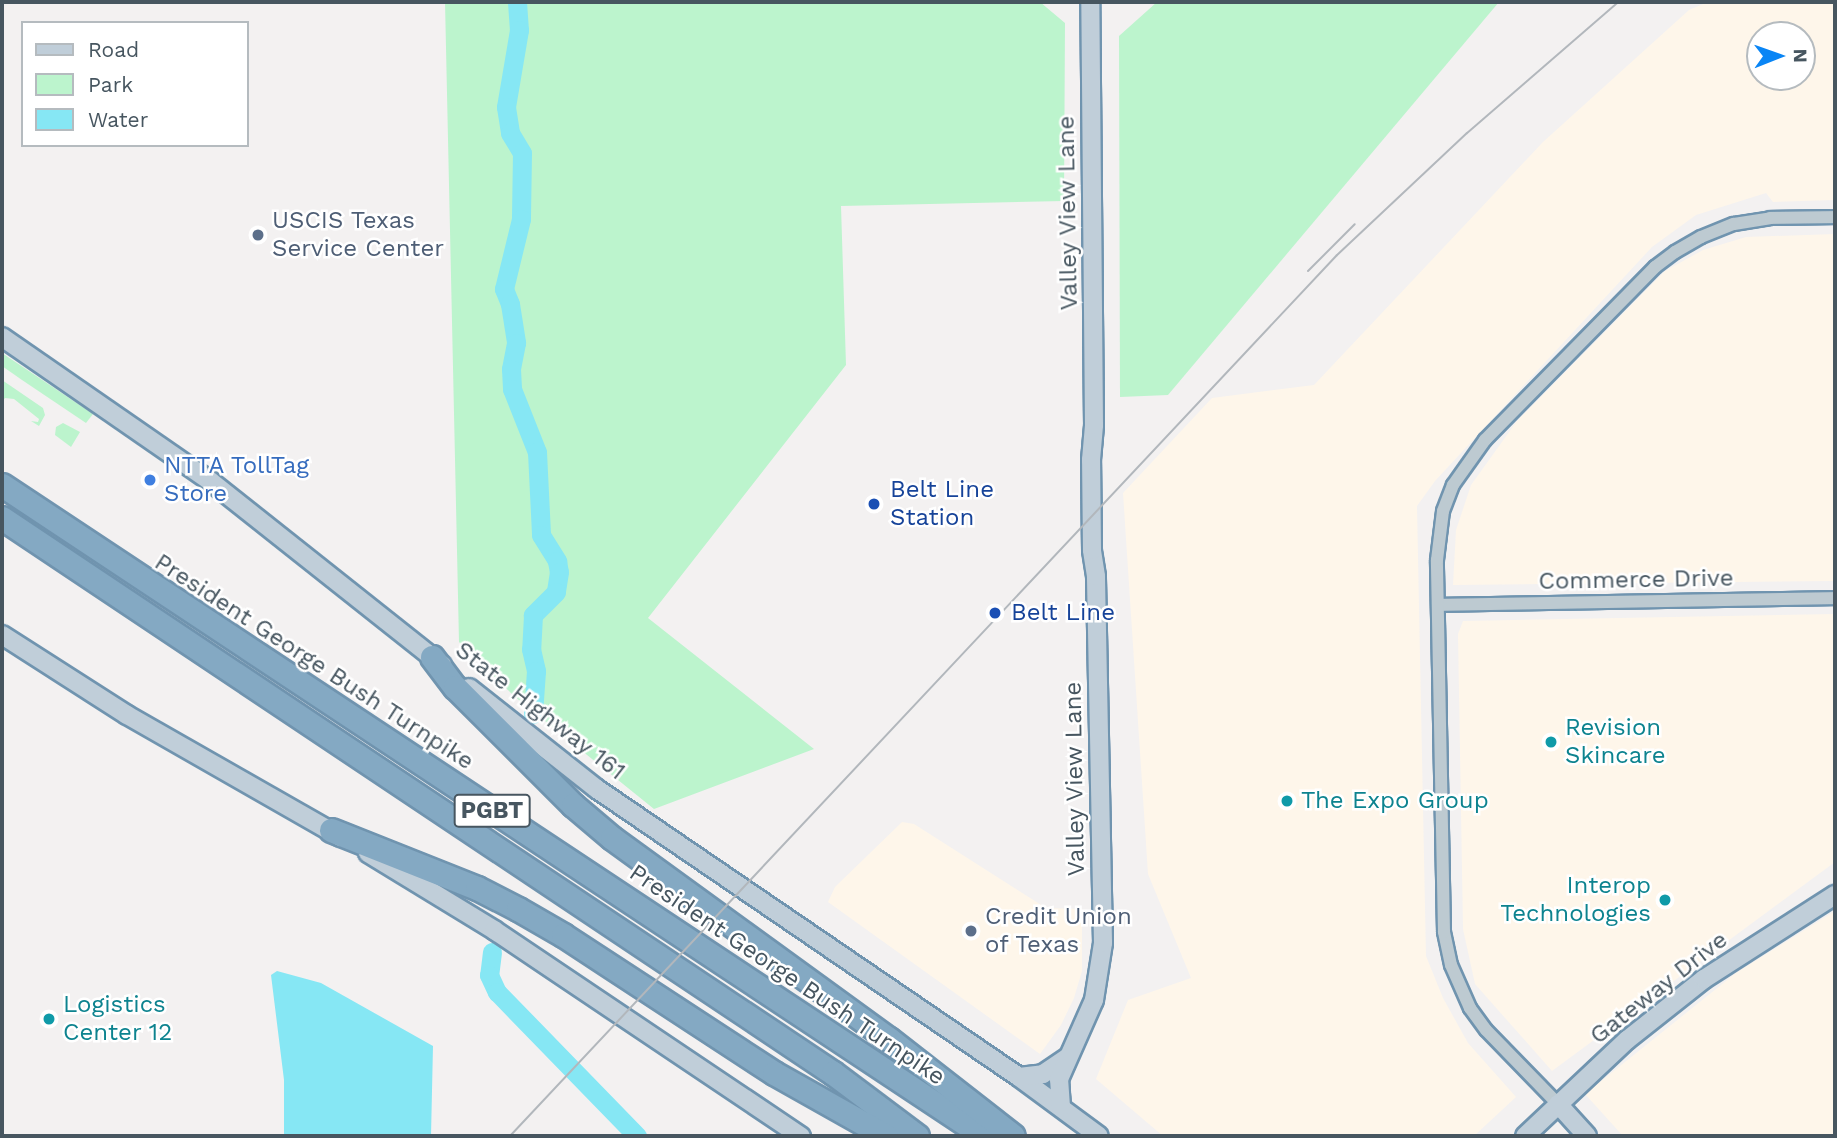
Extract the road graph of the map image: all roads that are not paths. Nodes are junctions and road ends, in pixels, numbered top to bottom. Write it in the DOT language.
graph roads {
  1 [pos="1090,2"];
  2 [pos="1835,217"];
  3 [pos="2,337"];
  4 [pos="2,485"];
  5 [pos="2,518"];
  6 [pos="1835,598"];
  7 [pos="1438,605"];
  8 [pos="2,635"];
  9 [pos="432,657"];
  10 [pos="331,830"];
  11 [pos="1835,895"];
  12 [pos="1067,1058"];
  13 [pos="1018,1077"];
  14 [pos="1558,1104"];
  15 [pos="1061,1107"];
  16 [pos="802,1136"];
  17 [pos="886,1136"];
  18 [pos="917,1136"];
  19 [pos="984,1136"];
  20 [pos="1013,1136"];
  21 [pos="1099,1136"];
  22 [pos="1525,1136"];
  23 [pos="1587,1136"];
  1 -- 12 [label="main road, Valley View Lane"];
  2 -- 7 [label="street"];
  3 -- 9 [label="main road, State Highway 161"];
  4 -- 19 [label="highway, President George Bush Turnpike / PGBT"];
  5 -- 18 [label="highway, PGBT"];
  6 -- 7 [label="street, Commerce Drive"];
  7 -- 14 [label="street"];
  8 -- 10 [label="main road"];
  9 -- 13 [label="main road, State Highway 161"];
  9 -- 20 [label="highway"];
  10 -- 16 [label="main road"];
  10 -- 17 [label="highway"];
  11 -- 14 [label="main road, Gateway Drive"];
  12 -- 13 [label="main road"];
  12 -- 15 [label="main road, Valley View Lane"];
  13 -- 15 [label="main road, State Highway 161"];
  14 -- 22 [label="main road, Gateway Drive"];
  14 -- 23 [label="main road"];
  15 -- 21 [label="main road"];
}
